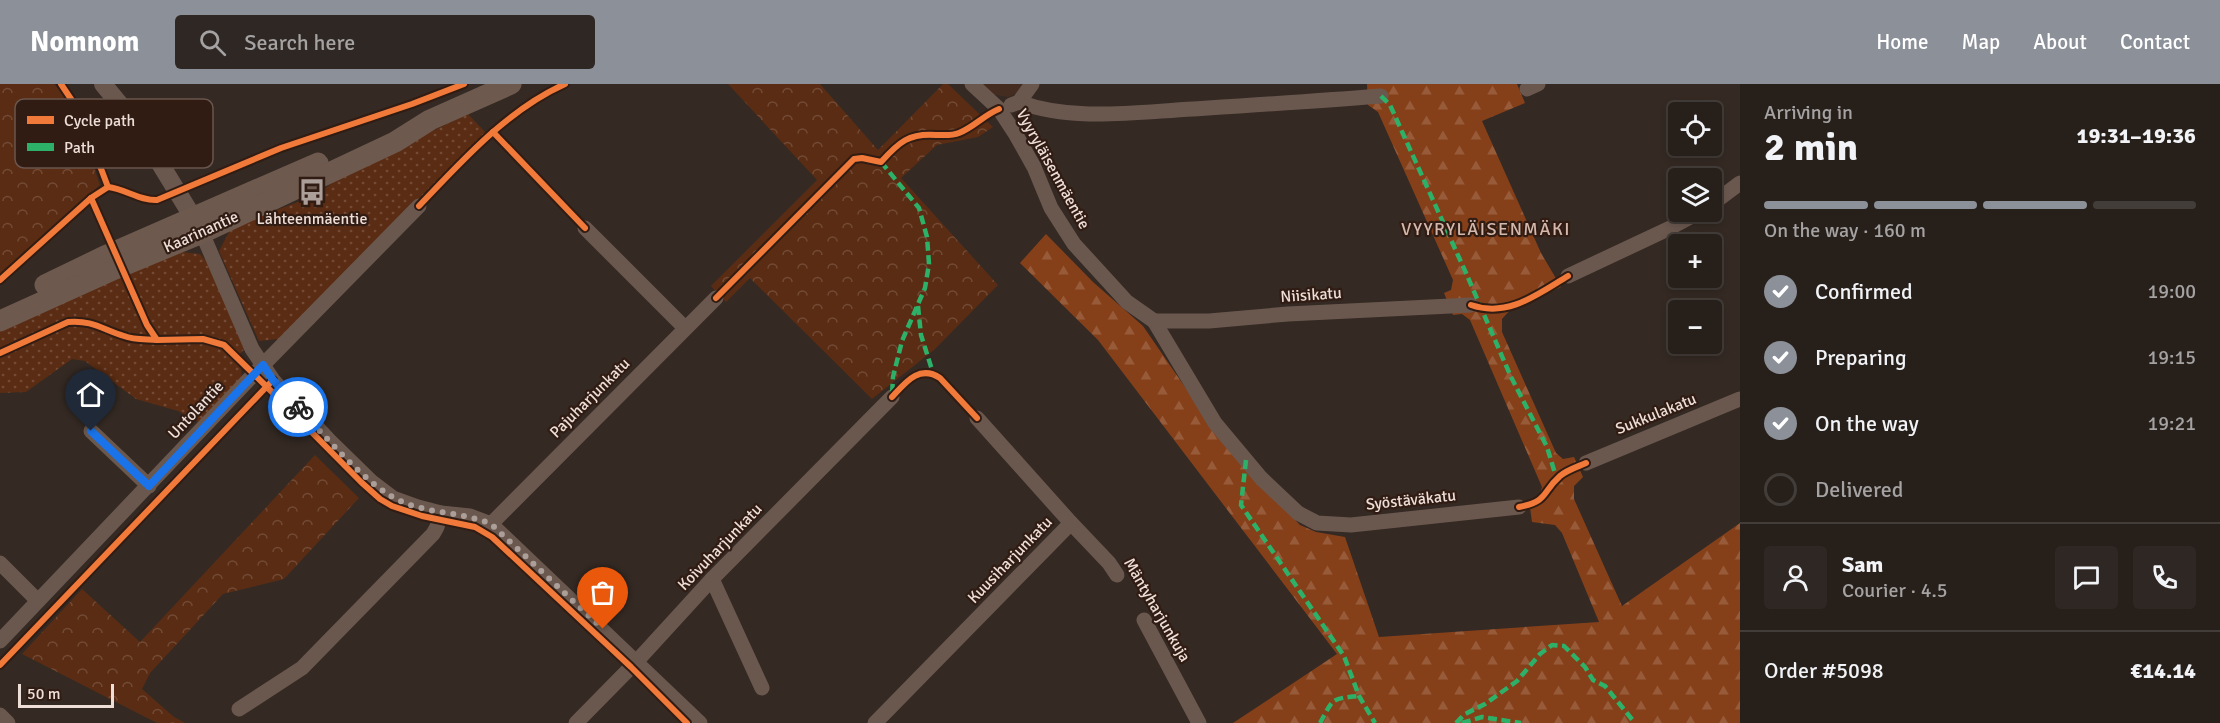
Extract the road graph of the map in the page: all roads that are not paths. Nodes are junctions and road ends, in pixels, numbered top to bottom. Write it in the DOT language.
graph roads {
  1 [pos="103,84"];
  2 [pos="511,84"];
  3 [pos="972,84"];
  4 [pos="1032,84"];
  5 [pos="1381,96"];
  6 [pos="116,99"];
  7 [pos="1019,102"];
  8 [pos="999,109"];
  9 [pos="163,168"];
  10 [pos="1740,183"];
  11 [pos="1722,196"];
  12 [pos="419,206"];
  13 [pos="1681,222"];
  14 [pos="198,225"];
  15 [pos="585,228"];
  16 [pos="1568,276"];
  17 [pos="716,298"];
  18 [pos="1471,305"];
  19 [pos="0,307"];
  20 [pos="0,321"];
  21 [pos="1154,321"];
  22 [pos="685,328"];
  23 [pos="263,365"];
  24 [pos="892,398"];
  25 [pos="1740,399"];
  26 [pos="977,418"];
  27 [pos="91,431"];
  28 [pos="1586,463"];
  29 [pos="149,486"];
  30 [pos="1519,507"];
  31 [pos="441,513"];
  32 [pos="1308,520"];
  33 [pos="1071,523"];
  34 [pos="491,524"];
  35 [pos="0,563"];
  36 [pos="1117,575"];
  37 [pos="712,579"];
  38 [pos="38,601"];
  39 [pos="1144,620"];
  40 [pos="0,641"];
  41 [pos="637,661"];
  42 [pos="762,688"];
  43 [pos="238,709"];
  44 [pos="0,715"];
  45 [pos="8,723"];
  46 [pos="576,723"];
  47 [pos="700,723"];
  48 [pos="875,723"];
  49 [pos="1199,723"];
  1 -- 6 [label="street"];
  2 -- 14 [label="main road, Kaarinantie"];
  3 -- 8 [label="street, Vyyryläisenmäentie"];
  4 -- 7 [label="street"];
  5 -- 7 [label="street"];
  7 -- 8 [label="street"];
  8 -- 21 [label="street, Vyyryläisenmäentie"];
  9 -- 14 [label="street"];
  10 -- 11 [label="street"];
  12 -- 23 [label="street, Untolantie"];
  13 -- 16 [label="street"];
  14 -- 19 [label="main road, Kaarinantie"];
  14 -- 20 [label="main road, Kaarinantie"];
  14 -- 23 [label="street"];
  15 -- 22 [label="street"];
  17 -- 22 [label="street, Pajuharjunkatu"];
  18 -- 21 [label="street, Niisikatu"];
  21 -- 32 [label="street, Vyyryläisenmäentie"];
  22 -- 34 [label="street, Pajuharjunkatu"];
  23 -- 29 [label="street, Untolantie"];
  23 -- 31 [label="street"];
  24 -- 37 [label="street, Koivuharjunkatu"];
  25 -- 28 [label="street, Sukkulakatu"];
  26 -- 33 [label="street, Kuusiharjunkatu"];
  27 -- 29 [label="street"];
  29 -- 38 [label="street, Untolantie"];
  30 -- 32 [label="street, Syöstäväkatu"];
  31 -- 34 [label="street"];
  31 -- 43 [label="street"];
  33 -- 36 [label="street, Mäntyharjunkuja"];
  33 -- 48 [label="street, Kuusiharjunkatu"];
  34 -- 41 [label="street"];
  35 -- 38 [label="street"];
  37 -- 41 [label="street, Koivuharjunkatu"];
  37 -- 42 [label="street"];
  38 -- 40 [label="street, Untolantie"];
  39 -- 49 [label="street, Mäntyharjunkuja"];
  41 -- 46 [label="street, Koivuharjunkatu"];
  41 -- 47 [label="street"];
  44 -- 45 [label="street"];
}
